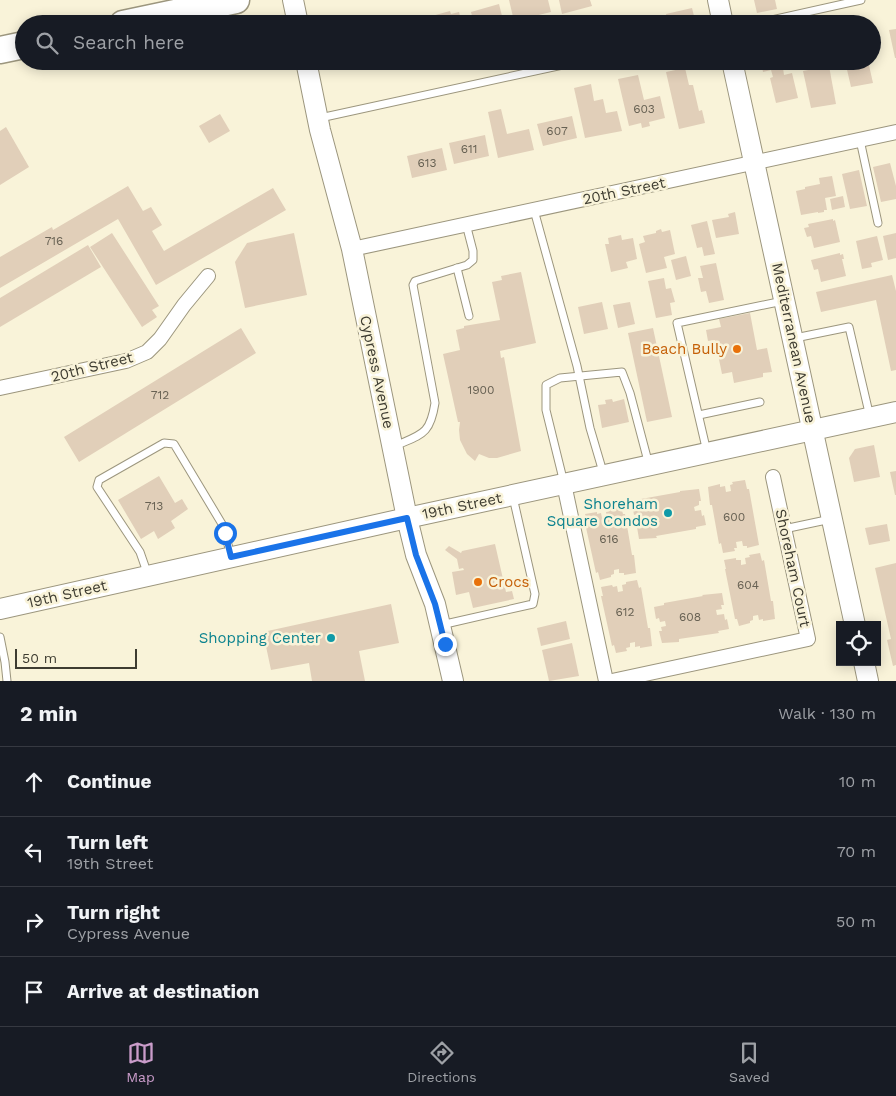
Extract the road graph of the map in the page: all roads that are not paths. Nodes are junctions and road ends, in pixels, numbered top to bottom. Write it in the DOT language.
graph roads {
  1 [pos="236,0"];
  2 [pos="293,0"];
  3 [pos="718,0"];
  4 [pos="861,0"];
  5 [pos="165,15"];
  6 [pos="296,15"];
  7 [pos="722,15"];
  8 [pos="794,15"];
  9 [pos="15,47"];
  10 [pos="0,50"];
  11 [pos="308,70"];
  12 [pos="540,70"];
  13 [pos="734,70"];
  14 [pos="318,119"];
  15 [pos="896,132"];
  16 [pos="860,140"];
  17 [pos="754,163"];
  18 [pos="534,210"];
  19 [pos="878,223"];
  20 [pos="466,224"];
  21 [pos="352,249"];
  22 [pos="457,268"];
  23 [pos="208,276"];
  24 [pos="784,300"];
  25 [pos="469,316"];
  26 [pos="792,339"];
  27 [pos="579,376"];
  28 [pos="0,388"];
  29 [pos="760,402"];
  30 [pos="896,412"];
  31 [pos="699,415"];
  32 [pos="870,418"];
  33 [pos="813,430"];
  34 [pos="393,448"];
  35 [pos="708,453"];
  36 [pos="649,466"];
  37 [pos="604,475"];
  38 [pos="773,477"];
  39 [pos="564,484"];
  40 [pos="513,495"];
  41 [pos="407,518"];
  42 [pos="832,518"];
  43 [pos="784,529"];
  44 [pos="231,557"];
  45 [pos="148,576"];
  46 [pos="0,609"];
  47 [pos="854,621"];
  48 [pos="440,625"];
  49 [pos="0,637"];
  50 [pos="865,666"];
  51 [pos="7,681"];
  52 [pos="453,681"];
  53 [pos="606,681"];
  54 [pos="612,681"];
  55 [pos="868,681"];
  1 -- 5 [label="highway"];
  2 -- 6 [label="street"];
  3 -- 7 [label="street"];
  4 -- 8 [label="lane"];
  9 -- 10 [label="highway"];
  11 -- 14 [label="street, Cypress Avenue"];
  12 -- 14 [label="lane"];
  13 -- 17 [label="street, Mediterranean Avenue"];
  14 -- 21 [label="street, Cypress Avenue"];
  15 -- 16 [label="street, 20th Street"];
  16 -- 17 [label="street, 20th Street"];
  16 -- 19 [label="lane"];
  17 -- 18 [label="street, 20th Street"];
  17 -- 24 [label="street, Mediterranean Avenue"];
  18 -- 20 [label="street, 20th Street"];
  18 -- 27 [label="lane"];
  20 -- 21 [label="street, 20th Street"];
  20 -- 22 [label="lane"];
  21 -- 34 [label="street, Cypress Avenue"];
  22 -- 25 [label="lane"];
  22 -- 34 [label="lane"];
  23 -- 28 [label="street, 20th Street"];
  24 -- 26 [label="street, Mediterranean Avenue"];
  24 -- 31 [label="lane"];
  26 -- 32 [label="lane"];
  26 -- 33 [label="street, Mediterranean Avenue"];
  27 -- 36 [label="lane"];
  27 -- 37 [label="lane"];
  27 -- 39 [label="lane"];
  29 -- 31 [label="lane"];
  30 -- 32 [label="street, 19th Street"];
  31 -- 35 [label="lane"];
  32 -- 33 [label="street, 19th Street"];
  33 -- 35 [label="street, 19th Street"];
  33 -- 42 [label="street, Mediterranean Avenue"];
  34 -- 41 [label="street, Cypress Avenue"];
  35 -- 36 [label="street, 19th Street"];
  36 -- 37 [label="street, 19th Street"];
  37 -- 39 [label="street, 19th Street"];
  38 -- 43 [label="street, Shoreham Court"];
  39 -- 40 [label="street, 19th Street"];
  39 -- 53 [label="street"];
  40 -- 41 [label="street, 19th Street"];
  40 -- 48 [label="lane"];
  41 -- 44 [label="street, 19th Street"];
  41 -- 48 [label="street, Cypress Avenue"];
  42 -- 43 [label="lane"];
  42 -- 47 [label="street, Mediterranean Avenue"];
  43 -- 54 [label="street, Shoreham Court"];
  44 -- 45 [label="street, 19th Street"];
  44 -- 45 [label="lane"];
  45 -- 46 [label="street, 19th Street"];
  48 -- 52 [label="street, Cypress Avenue"];
  49 -- 51 [label="lane"];
  50 -- 55 [label="street"];
}
